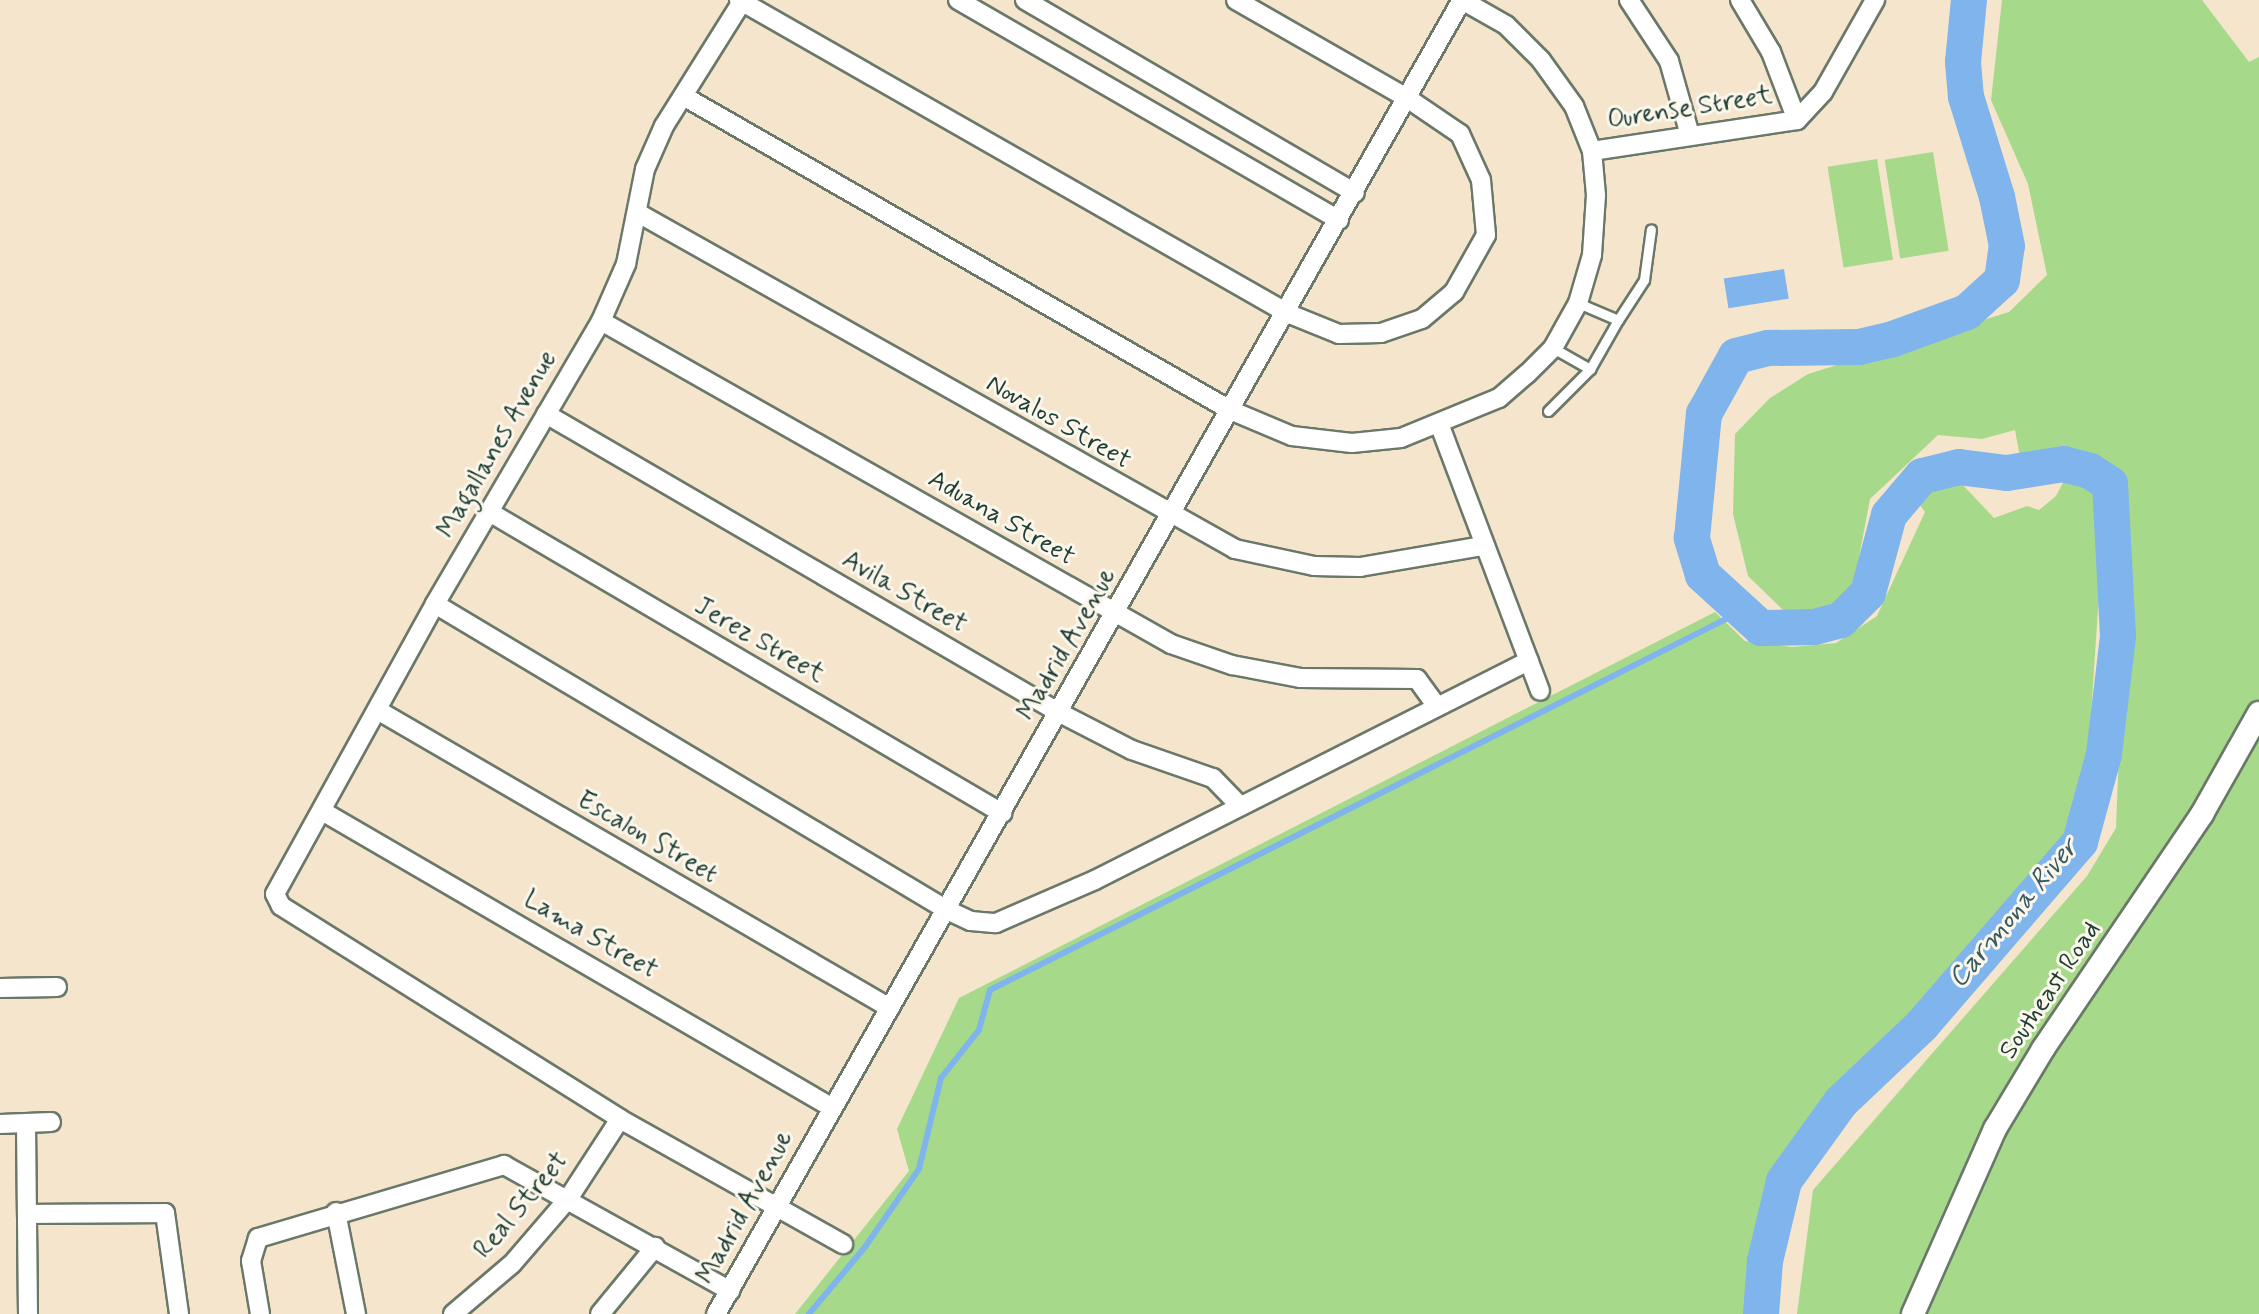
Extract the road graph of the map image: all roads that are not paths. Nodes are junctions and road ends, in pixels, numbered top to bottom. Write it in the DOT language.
graph roads {
  1 [pos="958,0"];
  2 [pos="1025,0"];
  3 [pos="1236,0"];
  4 [pos="1462,0"];
  5 [pos="1629,0"];
  6 [pos="1740,0"];
  7 [pos="741,2"];
  8 [pos="1866,5"];
  9 [pos="1142,70"];
  10 [pos="1129,94"];
  11 [pos="685,97"];
  12 [pos="1407,98"];
  13 [pos="1797,120"];
  14 [pos="1690,135"];
  15 [pos="1592,151"];
  16 [pos="1355,193"];
  17 [pos="638,213"];
  18 [pos="1339,220"];
  19 [pos="1651,229"];
  20 [pos="1578,303"];
  21 [pos="1287,313"];
  22 [pos="1618,320"];
  23 [pos="601,321"];
  24 [pos="1553,348"];
  25 [pos="1590,369"];
  26 [pos="1230,410"];
  27 [pos="1548,411"];
  28 [pos="546,414"];
  29 [pos="1440,426"];
  30 [pos="491,513"];
  31 [pos="1171,517"];
  32 [pos="1483,546"];
  33 [pos="435,604"];
  34 [pos="1116,615"];
  35 [pos="1529,661"];
  36 [pos="1540,691"];
  37 [pos="1436,705"];
  38 [pos="379,711"];
  39 [pos="1058,712"];
  40 [pos="2259,713"];
  41 [pos="1239,805"];
  42 [pos="322,811"];
  43 [pos="1002,813"];
  44 [pos="947,910"];
  45 [pos="57,987"];
  46 [pos="0,988"];
  47 [pos="890,1008"];
  48 [pos="831,1107"];
  49 [pos="620,1119"];
  50 [pos="51,1122"];
  51 [pos="0,1124"];
  52 [pos="26,1124"];
  53 [pos="568,1199"];
  54 [pos="777,1207"];
  55 [pos="336,1212"];
  56 [pos="29,1214"];
  57 [pos="843,1244"];
  58 [pos="655,1247"];
  59 [pos="730,1291"];
  60 [pos="28,1314"];
  61 [pos="179,1314"];
  62 [pos="260,1314"];
  63 [pos="356,1314"];
  64 [pos="453,1314"];
  65 [pos="600,1314"];
  66 [pos="716,1314"];
  67 [pos="1913,1314"];
  1 -- 10 [label="street"];
  2 -- 9 [label="street"];
  3 -- 12 [label="street"];
  4 -- 12 [label="street, Madrid Avenue"];
  4 -- 15 [label="street"];
  5 -- 14 [label="street"];
  6 -- 13 [label="street"];
  7 -- 11 [label="street, Magallanes Avenue"];
  7 -- 21 [label="street"];
  8 -- 13 [label="street, Ourense Street"];
  9 -- 10 [label="street"];
  9 -- 16 [label="street"];
  10 -- 18 [label="street"];
  11 -- 17 [label="street, Magallanes Avenue"];
  11 -- 26 [label="street"];
  12 -- 16 [label="street, Madrid Avenue"];
  12 -- 21 [label="street"];
  13 -- 14 [label="street, Ourense Street"];
  14 -- 15 [label="street, Ourense Street"];
  15 -- 20 [label="street"];
  16 -- 18 [label="street, Madrid Avenue"];
  17 -- 23 [label="street, Magallanes Avenue"];
  17 -- 31 [label="street, Novalos Street"];
  18 -- 21 [label="street, Madrid Avenue"];
  19 -- 22 [label="lane"];
  20 -- 22 [label="lane"];
  20 -- 24 [label="street"];
  21 -- 26 [label="street, Madrid Avenue"];
  22 -- 25 [label="lane"];
  23 -- 28 [label="street, Magallanes Avenue"];
  23 -- 34 [label="street, Aduana Street"];
  24 -- 25 [label="lane"];
  24 -- 29 [label="street"];
  25 -- 27 [label="lane"];
  26 -- 29 [label="street"];
  26 -- 31 [label="street, Madrid Avenue"];
  28 -- 30 [label="street, Magallanes Avenue"];
  28 -- 39 [label="street, Avila Street"];
  29 -- 32 [label="street"];
  30 -- 33 [label="street, Magallanes Avenue"];
  30 -- 43 [label="street, Jerez Street"];
  31 -- 32 [label="street, Novalos Street"];
  31 -- 34 [label="street, Madrid Avenue"];
  32 -- 35 [label="street"];
  33 -- 38 [label="street, Magallanes Avenue"];
  33 -- 44 [label="street"];
  34 -- 37 [label="street, Aduana Street"];
  34 -- 39 [label="street, Madrid Avenue"];
  35 -- 36 [label="street"];
  35 -- 37 [label="street"];
  37 -- 41 [label="street"];
  38 -- 42 [label="street, Magallanes Avenue"];
  38 -- 47 [label="street, Escalon Street"];
  39 -- 41 [label="street, Avila Street"];
  39 -- 43 [label="street, Madrid Avenue"];
  40 -- 67 [label="street, Southeast Road"];
  41 -- 44 [label="street"];
  42 -- 48 [label="street, Lama Street"];
  42 -- 49 [label="street, Magallanes Avenue"];
  43 -- 44 [label="street, Madrid Avenue"];
  44 -- 47 [label="street, Madrid Avenue"];
  45 -- 46 [label="street"];
  47 -- 48 [label="street, Madrid Avenue"];
  48 -- 54 [label="street, Madrid Avenue"];
  49 -- 53 [label="street, Real Street"];
  49 -- 54 [label="street"];
  50 -- 52 [label="street"];
  51 -- 52 [label="street"];
  52 -- 56 [label="street"];
  53 -- 55 [label="street"];
  53 -- 58 [label="street"];
  53 -- 64 [label="street, Real Street"];
  54 -- 57 [label="street"];
  54 -- 59 [label="street, Madrid Avenue"];
  55 -- 62 [label="street"];
  55 -- 63 [label="street"];
  56 -- 60 [label="street"];
  56 -- 61 [label="street"];
  58 -- 59 [label="street"];
  58 -- 65 [label="street"];
  59 -- 66 [label="street, Madrid Avenue"];
}
